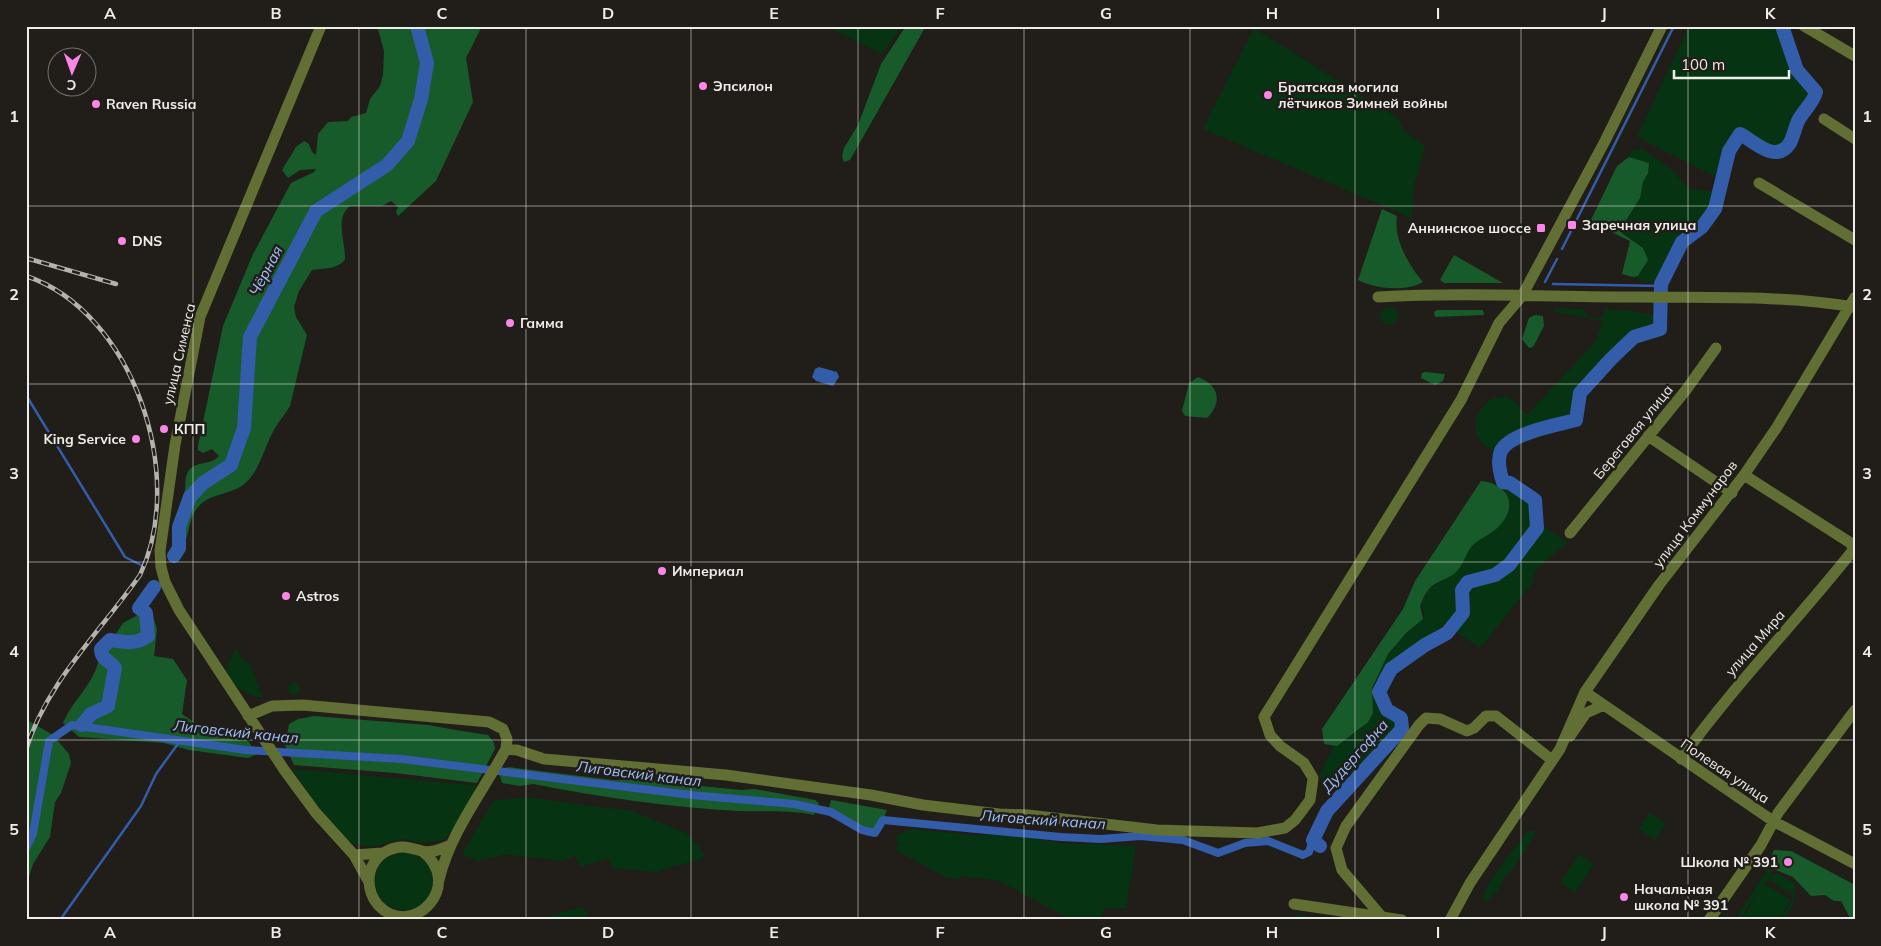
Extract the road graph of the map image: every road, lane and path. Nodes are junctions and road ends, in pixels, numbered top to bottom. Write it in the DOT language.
graph roads {
  1 [pos="321,26"];
  2 [pos="1662,26"];
  3 [pos="1804,26"];
  4 [pos="1855,56"];
  5 [pos="1824,119"];
  6 [pos="1855,139"];
  7 [pos="1759,183"];
  8 [pos="1855,240"];
  9 [pos="1522,296"];
  10 [pos="1378,297"];
  11 [pos="1855,297"];
  12 [pos="1851,307"];
  13 [pos="1716,348"];
  14 [pos="1648,436"];
  15 [pos="1744,475"];
  16 [pos="1732,493"];
  17 [pos="1570,533"];
  18 [pos="1853,543"];
  19 [pos="1585,692"];
  20 [pos="1604,705"];
  21 [pos="1855,710"];
  22 [pos="248,716"];
  23 [pos="506,749"];
  24 [pos="1560,749"];
  25 [pos="1681,759"];
  26 [pos="1552,760"];
  27 [pos="1773,821"];
  28 [pos="451,845"];
  29 [pos="422,851"];
  30 [pos="383,853"];
  31 [pos="354,855"];
  32 [pos="1855,864"];
  33 [pos="439,880"];
  34 [pos="369,882"];
  35 [pos="1294,904"];
  36 [pos="386,915"];
  37 [pos="416,916"];
  38 [pos="1382,917"];
  39 [pos="1402,920"];
  40 [pos="1450,920"];
  41 [pos="1710,920"];
  1 -- 22 [label="street, улица Сименса"];
  2 -- 9 [label="street"];
  3 -- 4 [label="street"];
  5 -- 6 [label="street"];
  7 -- 8 [label="street"];
  9 -- 10 [label="street"];
  9 -- 12 [label="street"];
  9 -- 23 [label="street"];
  11 -- 12 [label="street, улица Коммунаров"];
  12 -- 15 [label="street, улица Коммунаров"];
  13 -- 14 [label="street, Береговая улица"];
  14 -- 16 [label="street"];
  14 -- 17 [label="street, Береговая улица"];
  15 -- 16 [label="street, улица Коммунаров"];
  15 -- 18 [label="street"];
  16 -- 19 [label="street, улица Коммунаров"];
  18 -- 25 [label="street, улица Мира"];
  19 -- 20 [label="street, Полевая улица"];
  19 -- 24 [label="street, улица Коммунаров"];
  20 -- 24 [label="street, улица Коммунаров"];
  20 -- 25 [label="street, Полевая улица"];
  21 -- 27 [label="street"];
  22 -- 23 [label="street"];
  22 -- 31 [label="street, улица Сименса"];
  23 -- 28 [label="street"];
  24 -- 26 [label="street, улица Коммунаров"];
  25 -- 27 [label="street, Полевая улица"];
  26 -- 38 [label="street"];
  26 -- 40 [label="street, улица Коммунаров"];
  27 -- 32 [label="street, Полевая улица"];
  27 -- 41 [label="street"];
  28 -- 29 [label="street"];
  28 -- 33 [label="street"];
  29 -- 30 [label="street"];
  29 -- 33 [label="street"];
  30 -- 31 [label="street"];
  30 -- 34 [label="street"];
  31 -- 34 [label="street, улица Сименса"];
  33 -- 37 [label="street"];
  34 -- 36 [label="street"];
  35 -- 38 [label="street"];
  36 -- 37 [label="street"];
  38 -- 39 [label="street"];
}
